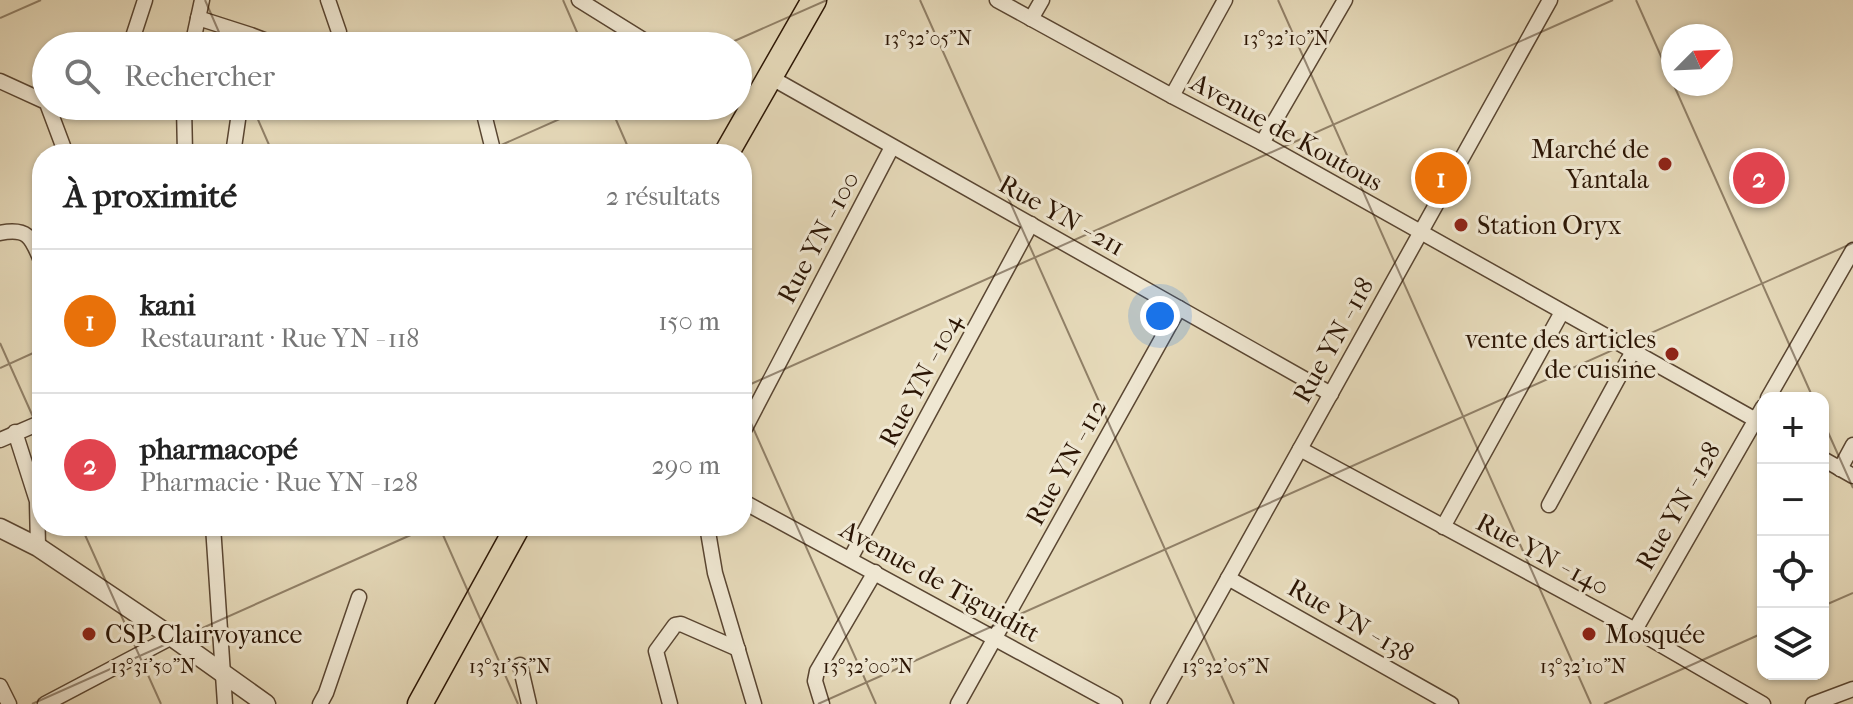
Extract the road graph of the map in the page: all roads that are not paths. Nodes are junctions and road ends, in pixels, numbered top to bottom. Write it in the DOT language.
graph roads {
  1 [pos="145,0"];
  2 [pos="202,0"];
  3 [pos="328,0"];
  4 [pos="579,0"];
  5 [pos="814,0"];
  6 [pos="997,0"];
  7 [pos="1042,0"];
  8 [pos="1225,0"];
  9 [pos="1345,0"];
  10 [pos="1550,0"];
  11 [pos="198,18"];
  12 [pos="1031,19"];
  13 [pos="135,32"];
  14 [pos="195,32"];
  15 [pos="242,32"];
  16 [pos="339,32"];
  17 [pos="630,32"];
  18 [pos="770,77"];
  19 [pos="0,81"];
  20 [pos="1172,96"];
  21 [pos="32,97"];
  22 [pos="752,97"];
  23 [pos="53,120"];
  24 [pos="184,120"];
  25 [pos="238,120"];
  26 [pos="486,120"];
  27 [pos="739,120"];
  28 [pos="1262,143"];
  29 [pos="62,144"];
  30 [pos="185,144"];
  31 [pos="234,144"];
  32 [pos="492,144"];
  33 [pos="730,144"];
  34 [pos="892,147"];
  35 [pos="1031,224"];
  36 [pos="1420,232"];
  37 [pos="0,233"];
  38 [pos="32,241"];
  39 [pos="1853,250"];
  40 [pos="1179,308"];
  41 [pos="1562,312"];
  42 [pos="1633,351"];
  43 [pos="1771,392"];
  44 [pos="1331,394"];
  45 [pos="752,415"];
  46 [pos="1757,415"];
  47 [pos="1757,422"];
  48 [pos="32,426"];
  49 [pos="15,432"];
  50 [pos="0,440"];
  51 [pos="1853,445"];
  52 [pos="1300,449"];
  53 [pos="1846,472"];
  54 [pos="32,485"];
  55 [pos="1549,505"];
  56 [pos="752,506"];
  57 [pos="1443,527"];
  58 [pos="0,528"];
  59 [pos="38,536"];
  60 [pos="214,536"];
  61 [pos="512,536"];
  62 [pos="709,536"];
  63 [pos="38,547"];
  64 [pos="850,559"];
  65 [pos="875,572"];
  66 [pos="1228,578"];
  67 [pos="359,597"];
  68 [pos="1635,630"];
  69 [pos="172,637"];
  70 [pos="995,638"];
  71 [pos="738,649"];
  72 [pos="520,665"];
  73 [pos="223,674"];
  74 [pos="0,686"];
  75 [pos="1853,689"];
  76 [pos="9,704"];
  77 [pos="45,704"];
  78 [pos="225,704"];
  79 [pos="266,704"];
  80 [pos="320,704"];
  81 [pos="420,704"];
  82 [pos="529,704"];
  83 [pos="670,704"];
  84 [pos="754,704"];
  85 [pos="822,704"];
  86 [pos="958,704"];
  87 [pos="1115,704"];
  88 [pos="1158,704"];
  89 [pos="1451,704"];
  90 [pos="1763,704"];
  91 [pos="1813,704"];
  1 -- 13 [label="street"];
  2 -- 11 [label="street"];
  3 -- 16 [label="street"];
  4 -- 17 [label="street"];
  5 -- 18 [label="highway"];
  6 -- 12 [label="street, Avenue de Koutous"];
  7 -- 12 [label="street"];
  8 -- 20 [label="street"];
  9 -- 28 [label="street"];
  10 -- 36 [label="street, Rue YN - 118"];
  11 -- 14 [label="street"];
  11 -- 15 [label="street"];
  12 -- 20 [label="street, Avenue de Koutous"];
  18 -- 22 [label="highway"];
  18 -- 34 [label="street, Rue YN - 211"];
  19 -- 21 [label="street"];
  20 -- 28 [label="street, Avenue de Koutous"];
  23 -- 29 [label="street"];
  24 -- 30 [label="street"];
  25 -- 31 [label="street"];
  26 -- 32 [label="street"];
  27 -- 33 [label="highway"];
  28 -- 36 [label="street, Avenue de Koutous"];
  34 -- 35 [label="street, Rue YN - 211"];
  34 -- 45 [label="street, Rue YN - 100"];
  35 -- 40 [label="street, Rue YN - 211"];
  35 -- 64 [label="street, Rue YN - 104"];
  36 -- 41 [label="street, Avenue de Koutous"];
  36 -- 44 [label="street, Rue YN - 118"];
  37 -- 38 [label="street"];
  39 -- 43 [label="street"];
  40 -- 44 [label="street, Rue YN - 211"];
  40 -- 70 [label="street, Rue YN - 112"];
  41 -- 42 [label="street, Avenue de Koutous"];
  41 -- 57 [label="street"];
  42 -- 46 [label="street, Avenue de Koutous"];
  42 -- 55 [label="street"];
  44 -- 52 [label="street, Rue YN - 118"];
  47 -- 68 [label="street, Rue YN - 128"];
  48 -- 49 [label="street"];
  49 -- 50 [label="street"];
  49 -- 54 [label="street"];
  51 -- 53 [label="street"];
  52 -- 57 [label="street, Rue YN - 140"];
  52 -- 66 [label="street, Rue YN - 118"];
  56 -- 64 [label="street, Avenue de Tiguiditt"];
  57 -- 68 [label="street, Rue YN - 140"];
  58 -- 63 [label="street"];
  59 -- 63 [label="street"];
  60 -- 73 [label="street"];
  61 -- 81 [label="highway"];
  62 -- 71 [label="street"];
  63 -- 69 [label="street"];
  64 -- 65 [label="street, Avenue de Tiguiditt"];
  65 -- 70 [label="street, Avenue de Tiguiditt"];
  65 -- 85 [label="street"];
  66 -- 88 [label="street, Rue YN - 118"];
  66 -- 89 [label="street, Rue YN - 138"];
  67 -- 80 [label="street"];
  68 -- 90 [label="street, Rue YN - 140"];
  69 -- 73 [label="street"];
  69 -- 77 [label="street"];
  70 -- 86 [label="street, Rue YN - 112"];
  70 -- 87 [label="street, Avenue de Tiguiditt"];
  71 -- 83 [label="street"];
  71 -- 84 [label="street"];
  72 -- 82 [label="street"];
  73 -- 78 [label="street"];
  73 -- 79 [label="street"];
  74 -- 76 [label="street"];
  75 -- 91 [label="street"];
}
